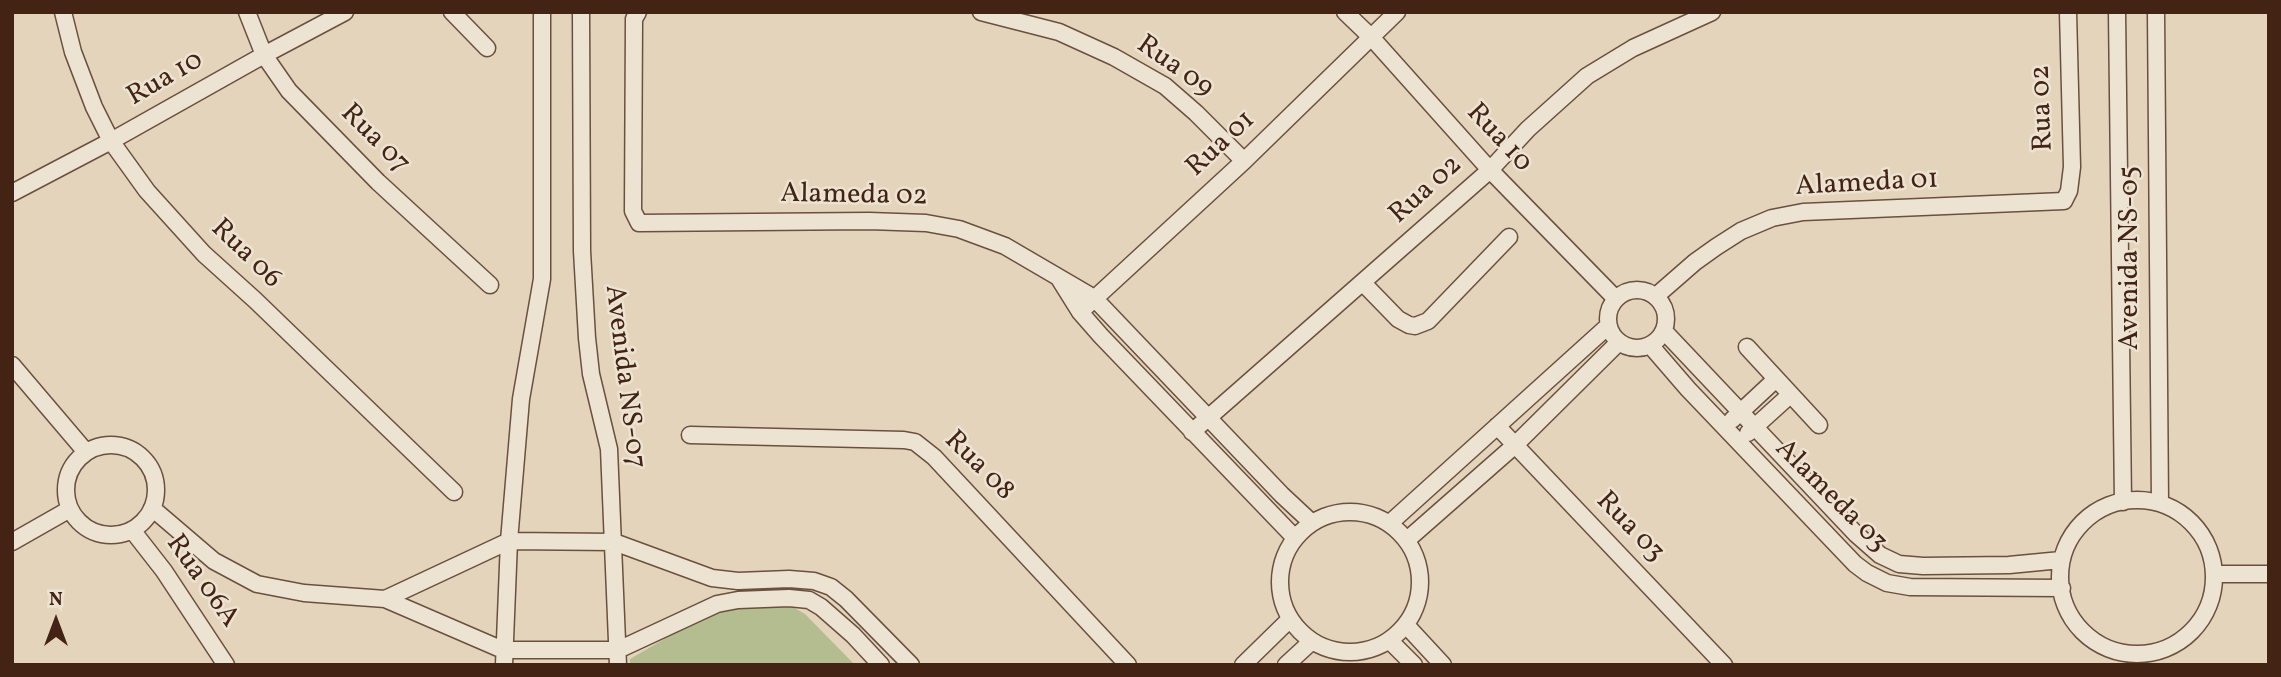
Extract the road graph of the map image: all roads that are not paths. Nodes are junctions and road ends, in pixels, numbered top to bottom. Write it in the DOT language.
graph roads {
  1 [pos="62,12"];
  2 [pos="247,12"];
  3 [pos="345,12"];
  4 [pos="453,12"];
  5 [pos="541,12"];
  6 [pos="581,12"];
  7 [pos="638,12"];
  8 [pos="981,12"];
  9 [pos="1345,12"];
  10 [pos="1397,12"];
  11 [pos="1712,12"];
  12 [pos="2068,12"];
  13 [pos="2117,12"];
  14 [pos="2156,12"];
  15 [pos="1372,38"];
  16 [pos="487,48"];
  17 [pos="264,55"];
  18 [pos="111,141"];
  19 [pos="1244,161"];
  20 [pos="1490,170"];
  21 [pos="12,193"];
  22 [pos="2064,201"];
  23 [pos="1508,237"];
  24 [pos="1059,277"];
  25 [pos="1363,283"];
  26 [pos="491,285"];
  27 [pos="1656,296"];
  28 [pos="1094,298"];
  29 [pos="1615,298"];
  30 [pos="1080,312"];
  31 [pos="1608,326"];
  32 [pos="1664,331"];
  33 [pos="1619,342"];
  34 [pos="1650,345"];
  35 [pos="1747,347"];
  36 [pos="12,365"];
  37 [pos="1776,379"];
  38 [pos="1790,394"];
  39 [pos="1740,413"];
  40 [pos="1208,417"];
  41 [pos="1819,425"];
  42 [pos="1497,426"];
  43 [pos="1724,427"];
  44 [pos="1755,427"];
  45 [pos="1192,432"];
  46 [pos="690,435"];
  47 [pos="1739,442"];
  48 [pos="1514,446"];
  49 [pos="86,452"];
  50 [pos="454,492"];
  51 [pos="2123,502"];
  52 [pos="2160,503"];
  53 [pos="152,508"];
  54 [pos="70,509"];
  55 [pos="1311,522"];
  56 [pos="1390,523"];
  57 [pos="132,530"];
  58 [pos="1295,538"];
  59 [pos="1407,540"];
  60 [pos="509,541"];
  61 [pos="12,542"];
  62 [pos="614,542"];
  63 [pos="2061,560"];
  64 [pos="2215,574"];
  65 [pos="2269,574"];
  66 [pos="2062,588"];
  67 [pos="385,599"];
  68 [pos="1289,620"];
  69 [pos="1406,625"];
  70 [pos="1389,640"];
  71 [pos="1312,641"];
  72 [pos="503,658"];
  73 [pos="618,658"];
  74 [pos="2162,658"];
  75 [pos="2126,660"];
  76 [pos="226,665"];
  77 [pos="881,665"];
  78 [pos="911,665"];
  79 [pos="1128,665"];
  80 [pos="1243,665"];
  81 [pos="1286,665"];
  82 [pos="1414,665"];
  83 [pos="1443,665"];
  84 [pos="1724,665"];
  1 -- 18 [label="street, Rua 06"];
  2 -- 17 [label="street, Rua 07"];
  3 -- 17 [label="street, Rua 10"];
  4 -- 16 [label="street"];
  5 -- 60 [label="street"];
  6 -- 62 [label="street, Avenida NS-07"];
  7 -- 24 [label="street, Alameda 02"];
  8 -- 19 [label="street, Rua 09"];
  9 -- 15 [label="street, Rua 10"];
  10 -- 15 [label="street, Rua 01"];
  11 -- 20 [label="street, Rua 02"];
  12 -- 22 [label="street, Rua 02"];
  13 -- 51 [label="street, Avenida NS-05"];
  14 -- 52 [label="street, Avenida NS-05"];
  15 -- 19 [label="street, Rua 01"];
  15 -- 20 [label="street, Rua 10"];
  17 -- 18 [label="street, Rua 10"];
  17 -- 26 [label="street, Rua 07"];
  18 -- 21 [label="street, Rua 10"];
  18 -- 50 [label="street, Rua 06"];
  19 -- 28 [label="street, Rua 01"];
  20 -- 25 [label="street, Rua 02"];
  20 -- 29 [label="street, Rua 10"];
  22 -- 27 [label="street, Alameda 01"];
  23 -- 25 [label="street"];
  24 -- 28 [label="street, Alameda 02"];
  24 -- 30 [label="street, Alameda 02"];
  25 -- 40 [label="street, Rua 02"];
  27 -- 29 [label="street"];
  27 -- 32 [label="street"];
  28 -- 30 [label="street, Rua 01"];
  28 -- 40 [label="street, Alameda 02"];
  29 -- 31 [label="street"];
  30 -- 45 [label="street, Alameda 02"];
  31 -- 33 [label="street"];
  31 -- 42 [label="street"];
  32 -- 34 [label="street"];
  32 -- 39 [label="street, Alameda 03"];
  33 -- 34 [label="street"];
  33 -- 48 [label="street"];
  34 -- 43 [label="street, Alameda 03"];
  35 -- 37 [label="street"];
  36 -- 49 [label="street"];
  37 -- 38 [label="street"];
  37 -- 39 [label="street"];
  38 -- 41 [label="street"];
  38 -- 44 [label="street"];
  39 -- 43 [label="street"];
  39 -- 44 [label="street, Alameda 03"];
  40 -- 45 [label="street, Rua 02"];
  40 -- 55 [label="street, Alameda 02"];
  42 -- 48 [label="street, Rua 03"];
  42 -- 56 [label="street"];
  43 -- 47 [label="street, Alameda 03"];
  44 -- 47 [label="street"];
  44 -- 63 [label="street, Alameda 03"];
  45 -- 58 [label="street, Alameda 02"];
  46 -- 79 [label="street, Rua 08"];
  47 -- 66 [label="street, Alameda 03"];
  48 -- 59 [label="street"];
  48 -- 84 [label="street, Rua 03"];
  49 -- 53 [label="street"];
  49 -- 54 [label="street"];
  51 -- 52 [label="street"];
  51 -- 63 [label="street"];
  52 -- 64 [label="street"];
  53 -- 57 [label="street"];
  53 -- 67 [label="street"];
  54 -- 57 [label="street"];
  54 -- 61 [label="street"];
  55 -- 56 [label="street"];
  55 -- 58 [label="street"];
  56 -- 59 [label="street"];
  57 -- 76 [label="street, Rua 06A"];
  58 -- 68 [label="street"];
  59 -- 69 [label="street"];
  60 -- 62 [label="street"];
  60 -- 67 [label="street"];
  60 -- 72 [label="street"];
  62 -- 73 [label="street, Avenida NS-07"];
  62 -- 78 [label="street"];
  63 -- 66 [label="street"];
  64 -- 65 [label="street"];
  64 -- 74 [label="street"];
  66 -- 75 [label="street"];
  67 -- 72 [label="street"];
  68 -- 71 [label="street"];
  68 -- 80 [label="street"];
  69 -- 70 [label="street"];
  69 -- 83 [label="street"];
  70 -- 71 [label="street"];
  70 -- 82 [label="street"];
  71 -- 81 [label="street"];
  72 -- 73 [label="street"];
  73 -- 77 [label="street"];
  74 -- 75 [label="street"];
}
